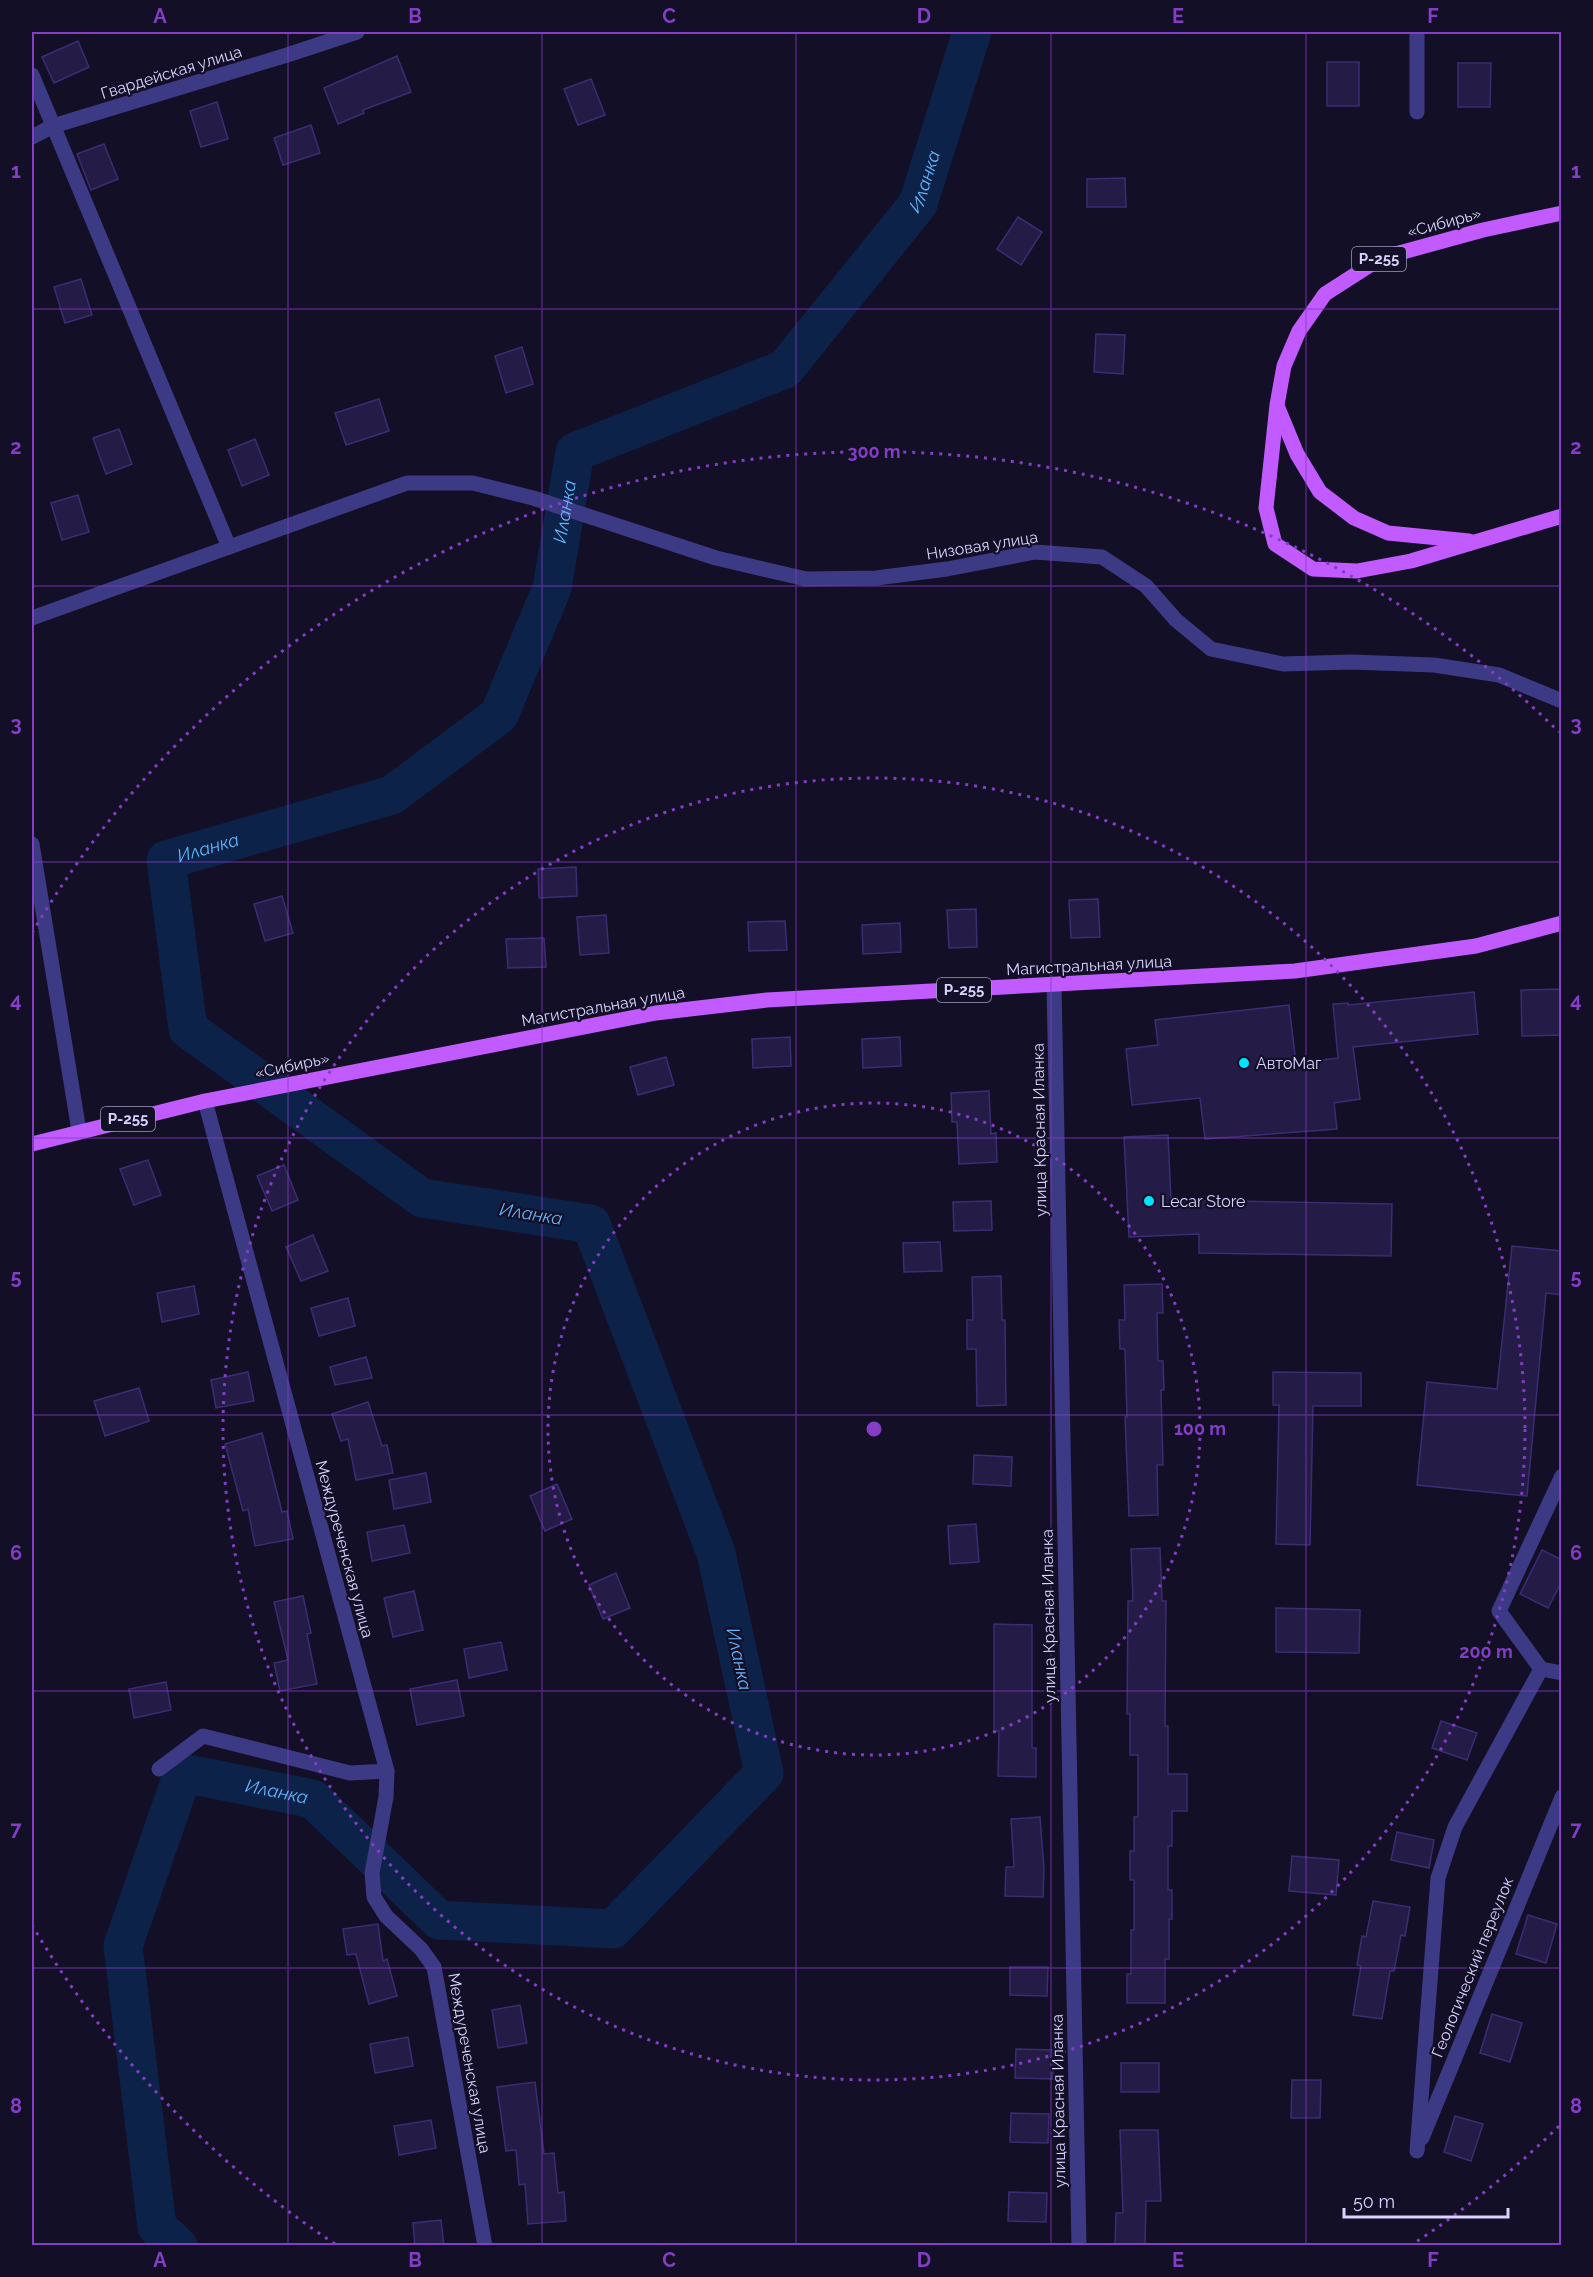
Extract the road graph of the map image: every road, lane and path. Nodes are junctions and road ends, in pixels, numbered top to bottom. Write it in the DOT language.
graph roads {
  1 [pos="357,32"];
  2 [pos="1417,32"];
  3 [pos="32,75"];
  4 [pos="1417,112"];
  5 [pos="53,126"];
  6 [pos="32,138"];
  7 [pos="1562,213"];
  8 [pos="1277,405"];
  9 [pos="1562,516"];
  10 [pos="1476,541"];
  11 [pos="229,547"];
  12 [pos="32,618"];
  13 [pos="1562,701"];
  14 [pos="32,844"];
  15 [pos="1562,923"];
  16 [pos="1054,985"];
  17 [pos="367,1068"];
  18 [pos="204,1101"];
  19 [pos="79,1131"];
  20 [pos="32,1144"];
  21 [pos="1562,1476"];
  22 [pos="1541,1669"];
  23 [pos="1562,1673"];
  24 [pos="159,1769"];
  25 [pos="387,1771"];
  26 [pos="1562,1797"];
  27 [pos="485,2246"];
  28 [pos="1079,2246"];
  1 -- 5 [label="street, Гвардейская улица"];
  2 -- 4 [label="street"];
  3 -- 5 [label="street"];
  5 -- 6 [label="street, Гвардейская улица"];
  5 -- 11 [label="street"];
  7 -- 8 [label="main road, «Сибирь» / Р-255"];
  8 -- 10 [label="main road, «Сибирь» / Р-255"];
  8 -- 10 [label="main road, «Сибирь» / Р-255"];
  9 -- 10 [label="main road, «Сибирь» / Р-255"];
  11 -- 12 [label="street, Низовая улица"];
  11 -- 13 [label="street, Низовая улица"];
  14 -- 19 [label="street"];
  15 -- 16 [label="main road, Магистральная улица / Р-255"];
  16 -- 17 [label="main road, Магистральная улица / Р-255"];
  16 -- 28 [label="street, улица Красная Иланка"];
  17 -- 18 [label="main road, «Сибирь» / Р-255"];
  18 -- 19 [label="main road, Р-255"];
  18 -- 25 [label="street, Междуреченская улица"];
  19 -- 20 [label="main road, Р-255"];
  21 -- 22 [label="street"];
  22 -- 23 [label="street"];
  22 -- 26 [label="street, Геологический переулок"];
  24 -- 25 [label="street"];
  25 -- 27 [label="street, Междуреченская улица"];
}
